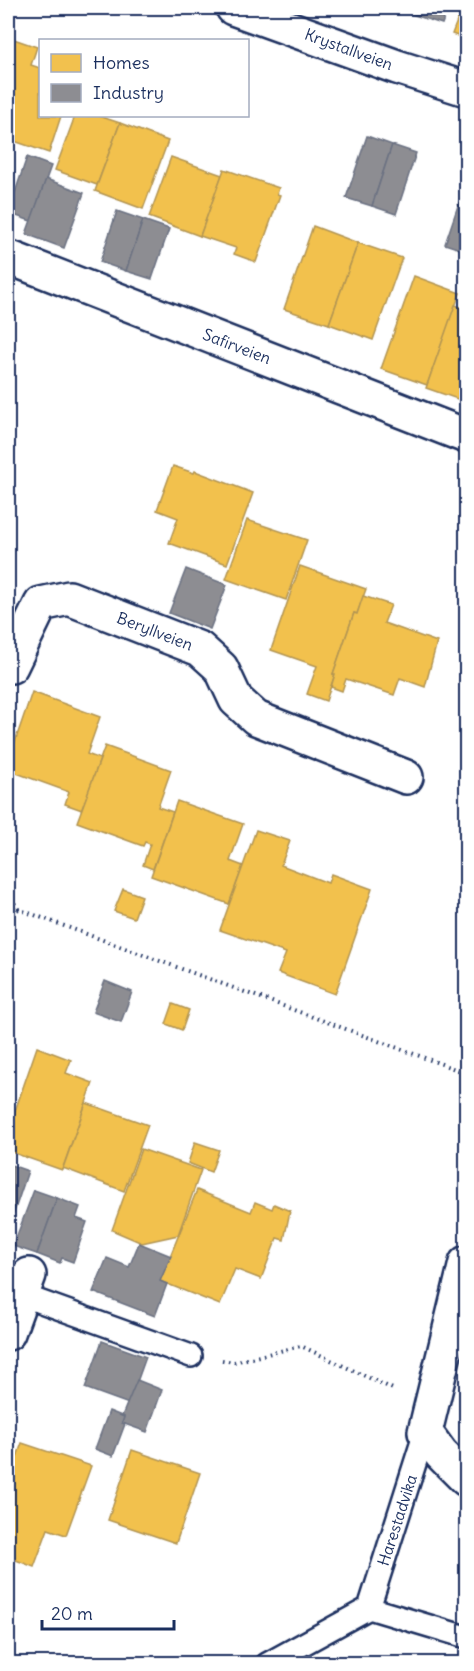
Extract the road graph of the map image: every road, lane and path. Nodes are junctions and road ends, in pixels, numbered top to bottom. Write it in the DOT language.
graph roads {
  1 [pos="245,9"];
  2 [pos="466,89"];
  3 [pos="8,257"];
  4 [pos="466,436"];
  5 [pos="8,664"];
  6 [pos="406,777"];
  7 [pos="8,893"];
  8 [pos="18,909"];
  9 [pos="8,917"];
  10 [pos="466,1073"];
  11 [pos="466,1263"];
  12 [pos="25,1285"];
  13 [pos="8,1333"];
  14 [pos="191,1356"];
  15 [pos="428,1420"];
  16 [pos="466,1479"];
  17 [pos="369,1608"];
  18 [pos="466,1637"];
  19 [pos="267,1664"];
  1 -- 2 [label="street, Krystallveien"];
  3 -- 4 [label="street, Safirveien"];
  5 -- 6 [label="street, Beryllveien"];
  7 -- 8 [label="path"];
  8 -- 9 [label="path"];
  8 -- 10 [label="path"];
  11 -- 15 [label="street"];
  12 -- 13 [label="street"];
  12 -- 14 [label="lane"];
  14 -- 15 [label="path"];
  15 -- 16 [label="street"];
  15 -- 17 [label="lane, Harestadvika"];
  17 -- 18 [label="lane"];
  17 -- 19 [label="lane"];
}
